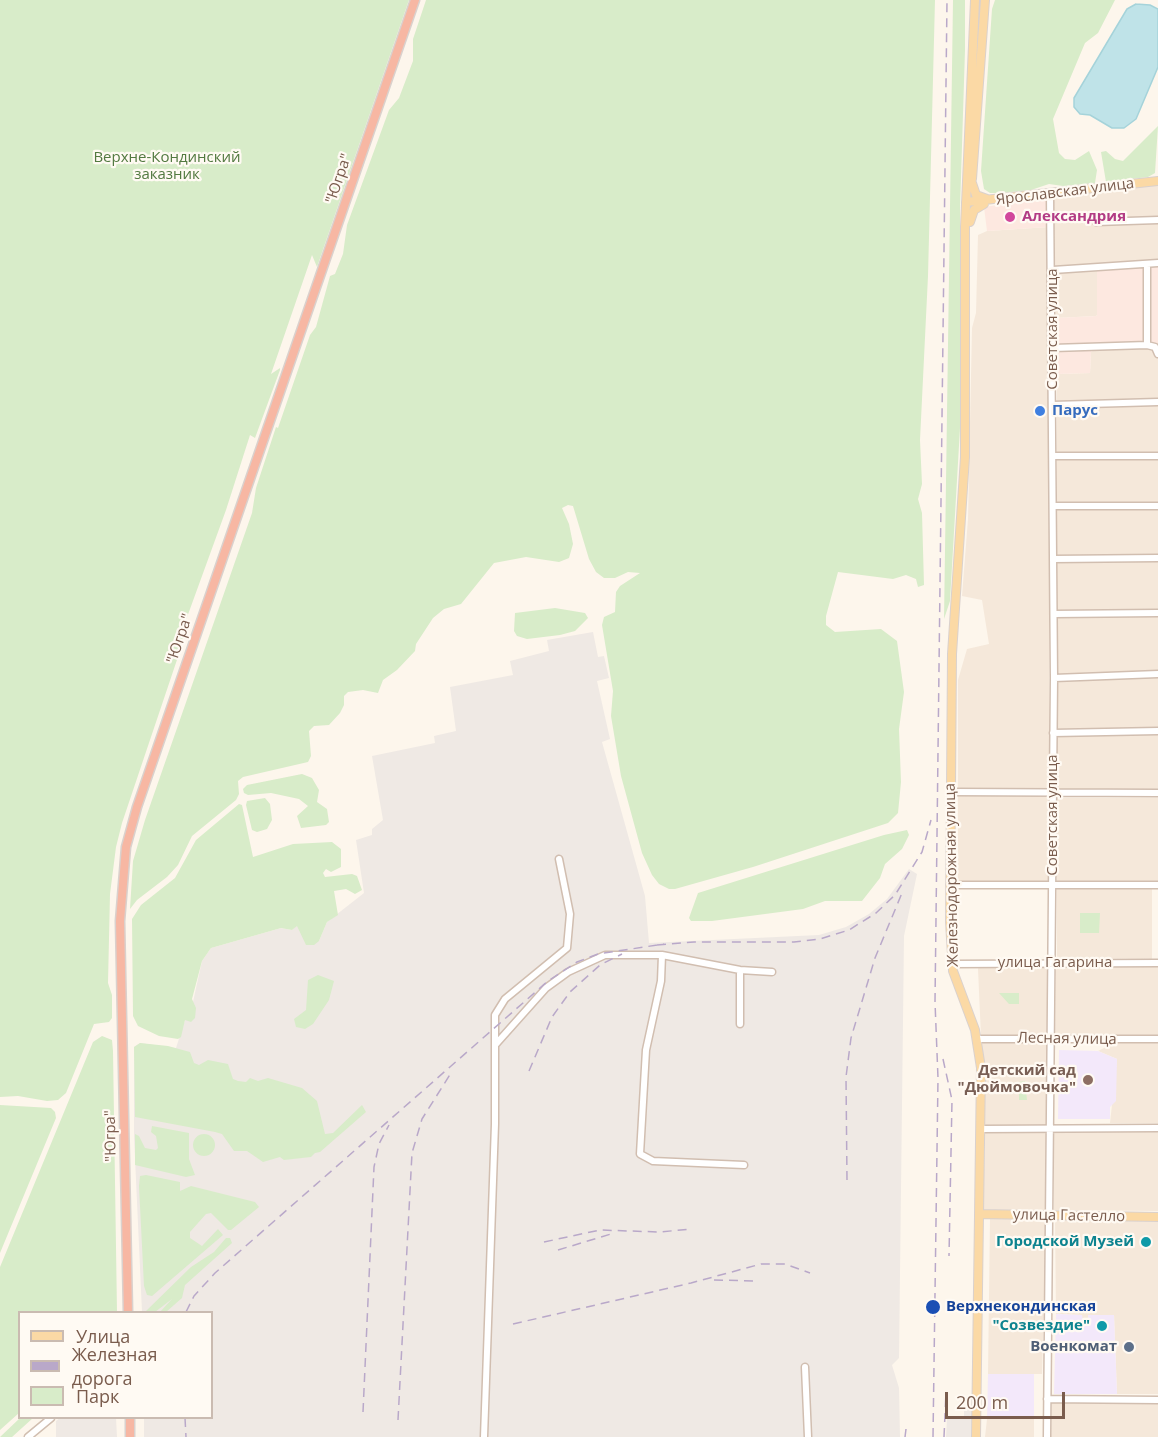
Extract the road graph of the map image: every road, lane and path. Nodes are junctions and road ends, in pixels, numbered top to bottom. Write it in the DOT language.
graph roads {
  1 [pos="415,0"];
  2 [pos="975,0"];
  3 [pos="985,0"];
  4 [pos="1158,181"];
  5 [pos="972,183"];
  6 [pos="1050,193"];
  7 [pos="997,200"];
  8 [pos="968,202"];
  9 [pos="1158,220"];
  10 [pos="970,222"];
  11 [pos="1095,222"];
  12 [pos="1158,263"];
  13 [pos="1148,264"];
  14 [pos="1053,270"];
  15 [pos="966,309"];
  16 [pos="1147,345"];
  17 [pos="1053,348"];
  18 [pos="1158,354"];
  19 [pos="1158,402"];
  20 [pos="1053,405"];
  21 [pos="1053,456"];
  22 [pos="1158,456"];
  23 [pos="1053,506"];
  24 [pos="1158,506"];
  25 [pos="1158,558"];
  26 [pos="1053,559"];
  27 [pos="1158,613"];
  28 [pos="1054,614"];
  29 [pos="1158,674"];
  30 [pos="1054,678"];
  31 [pos="1158,732"];
  32 [pos="1053,733"];
  33 [pos="951,792"];
  34 [pos="1053,793"];
  35 [pos="1158,793"];
  36 [pos="558,859"];
  37 [pos="950,885"];
  38 [pos="1053,885"];
  39 [pos="1158,885"];
  40 [pos="662,955"];
  41 [pos="1053,963"];
  42 [pos="1158,963"];
  43 [pos="952,964"];
  44 [pos="740,970"];
  45 [pos="772,972"];
  46 [pos="740,1024"];
  47 [pos="977,1039"];
  48 [pos="1052,1039"];
  49 [pos="1158,1039"];
  50 [pos="495,1045"];
  51 [pos="1050,1127"];
  52 [pos="1158,1128"];
  53 [pos="981,1129"];
  54 [pos="744,1165"];
  55 [pos="979,1214"];
  56 [pos="1049,1215"];
  57 [pos="1158,1217"];
  58 [pos="128,1311"];
  59 [pos="806,1367"];
  60 [pos="1047,1399"];
  61 [pos="1158,1400"];
  62 [pos="50,1419"];
  63 [pos="130,1419"];
  64 [pos="28,1437"];
  65 [pos="130,1437"];
  66 [pos="484,1437"];
  67 [pos="808,1437"];
  68 [pos="975,1437"];
  69 [pos="1047,1437"];
  1 -- 58 [label="highway, \"Югра\""];
  2 -- 8 [label="main road"];
  3 -- 5 [label="main road"];
  4 -- 6 [label="main road, Ярославская улица"];
  5 -- 7 [label="main road"];
  5 -- 8 [label="main road"];
  6 -- 7 [label="main road, Ярославская улица"];
  6 -- 14 [label="street, Советская улица"];
  7 -- 8 [label="main road, Ярославская улица"];
  7 -- 10 [label="main road"];
  8 -- 10 [label="main road, Железнодорожная улица"];
  8 -- 15 [label="main road, Железнодорожная улица"];
  9 -- 11 [label="street"];
  10 -- 15 [label="main road, Железнодорожная улица"];
  12 -- 13 [label="street"];
  13 -- 14 [label="street"];
  13 -- 16 [label="street"];
  14 -- 17 [label="street, Советская улица"];
  15 -- 33 [label="main road, Железнодорожная улица"];
  16 -- 17 [label="street"];
  16 -- 18 [label="street"];
  17 -- 20 [label="street, Советская улица"];
  19 -- 20 [label="street"];
  20 -- 21 [label="street, Советская улица"];
  21 -- 22 [label="street"];
  21 -- 23 [label="street, Советская улица"];
  23 -- 24 [label="street"];
  23 -- 26 [label="street, Советская улица"];
  25 -- 26 [label="street"];
  26 -- 28 [label="street, Советская улица"];
  27 -- 28 [label="street"];
  28 -- 30 [label="street, Советская улица"];
  29 -- 30 [label="street"];
  30 -- 32 [label="street, Советская улица"];
  31 -- 32 [label="street"];
  32 -- 34 [label="street, Советская улица"];
  33 -- 34 [label="street"];
  33 -- 37 [label="main road, Железнодорожная улица"];
  34 -- 35 [label="street"];
  34 -- 38 [label="street, Советская улица"];
  36 -- 50 [label="street"];
  37 -- 38 [label="street"];
  37 -- 43 [label="main road, Железнодорожная улица"];
  38 -- 39 [label="street"];
  38 -- 41 [label="street, Советская улица"];
  40 -- 44 [label="street"];
  40 -- 50 [label="street"];
  40 -- 54 [label="street"];
  41 -- 42 [label="street, улица Гагарина"];
  41 -- 43 [label="street, улица Гагарина"];
  41 -- 48 [label="street, Советская улица"];
  43 -- 47 [label="main road, Железнодорожная улица"];
  44 -- 45 [label="street"];
  44 -- 46 [label="street"];
  47 -- 48 [label="street, Лесная улица"];
  47 -- 53 [label="main road, Железнодорожная улица"];
  48 -- 49 [label="street, Лесная улица"];
  48 -- 51 [label="street, Советская улица"];
  50 -- 66 [label="street"];
  51 -- 52 [label="street"];
  51 -- 53 [label="street"];
  51 -- 56 [label="street, Советская улица"];
  53 -- 55 [label="main road, Железнодорожная улица"];
  55 -- 56 [label="main road, улица Гастелло"];
  55 -- 68 [label="main road, Железнодорожная улица"];
  56 -- 57 [label="main road, улица Гастелло"];
  56 -- 60 [label="street, Советская улица"];
  59 -- 67 [label="street"];
  60 -- 61 [label="street"];
  60 -- 69 [label="street, Советская улица"];
  62 -- 64 [label="street"];
  63 -- 65 [label="highway"];
}
